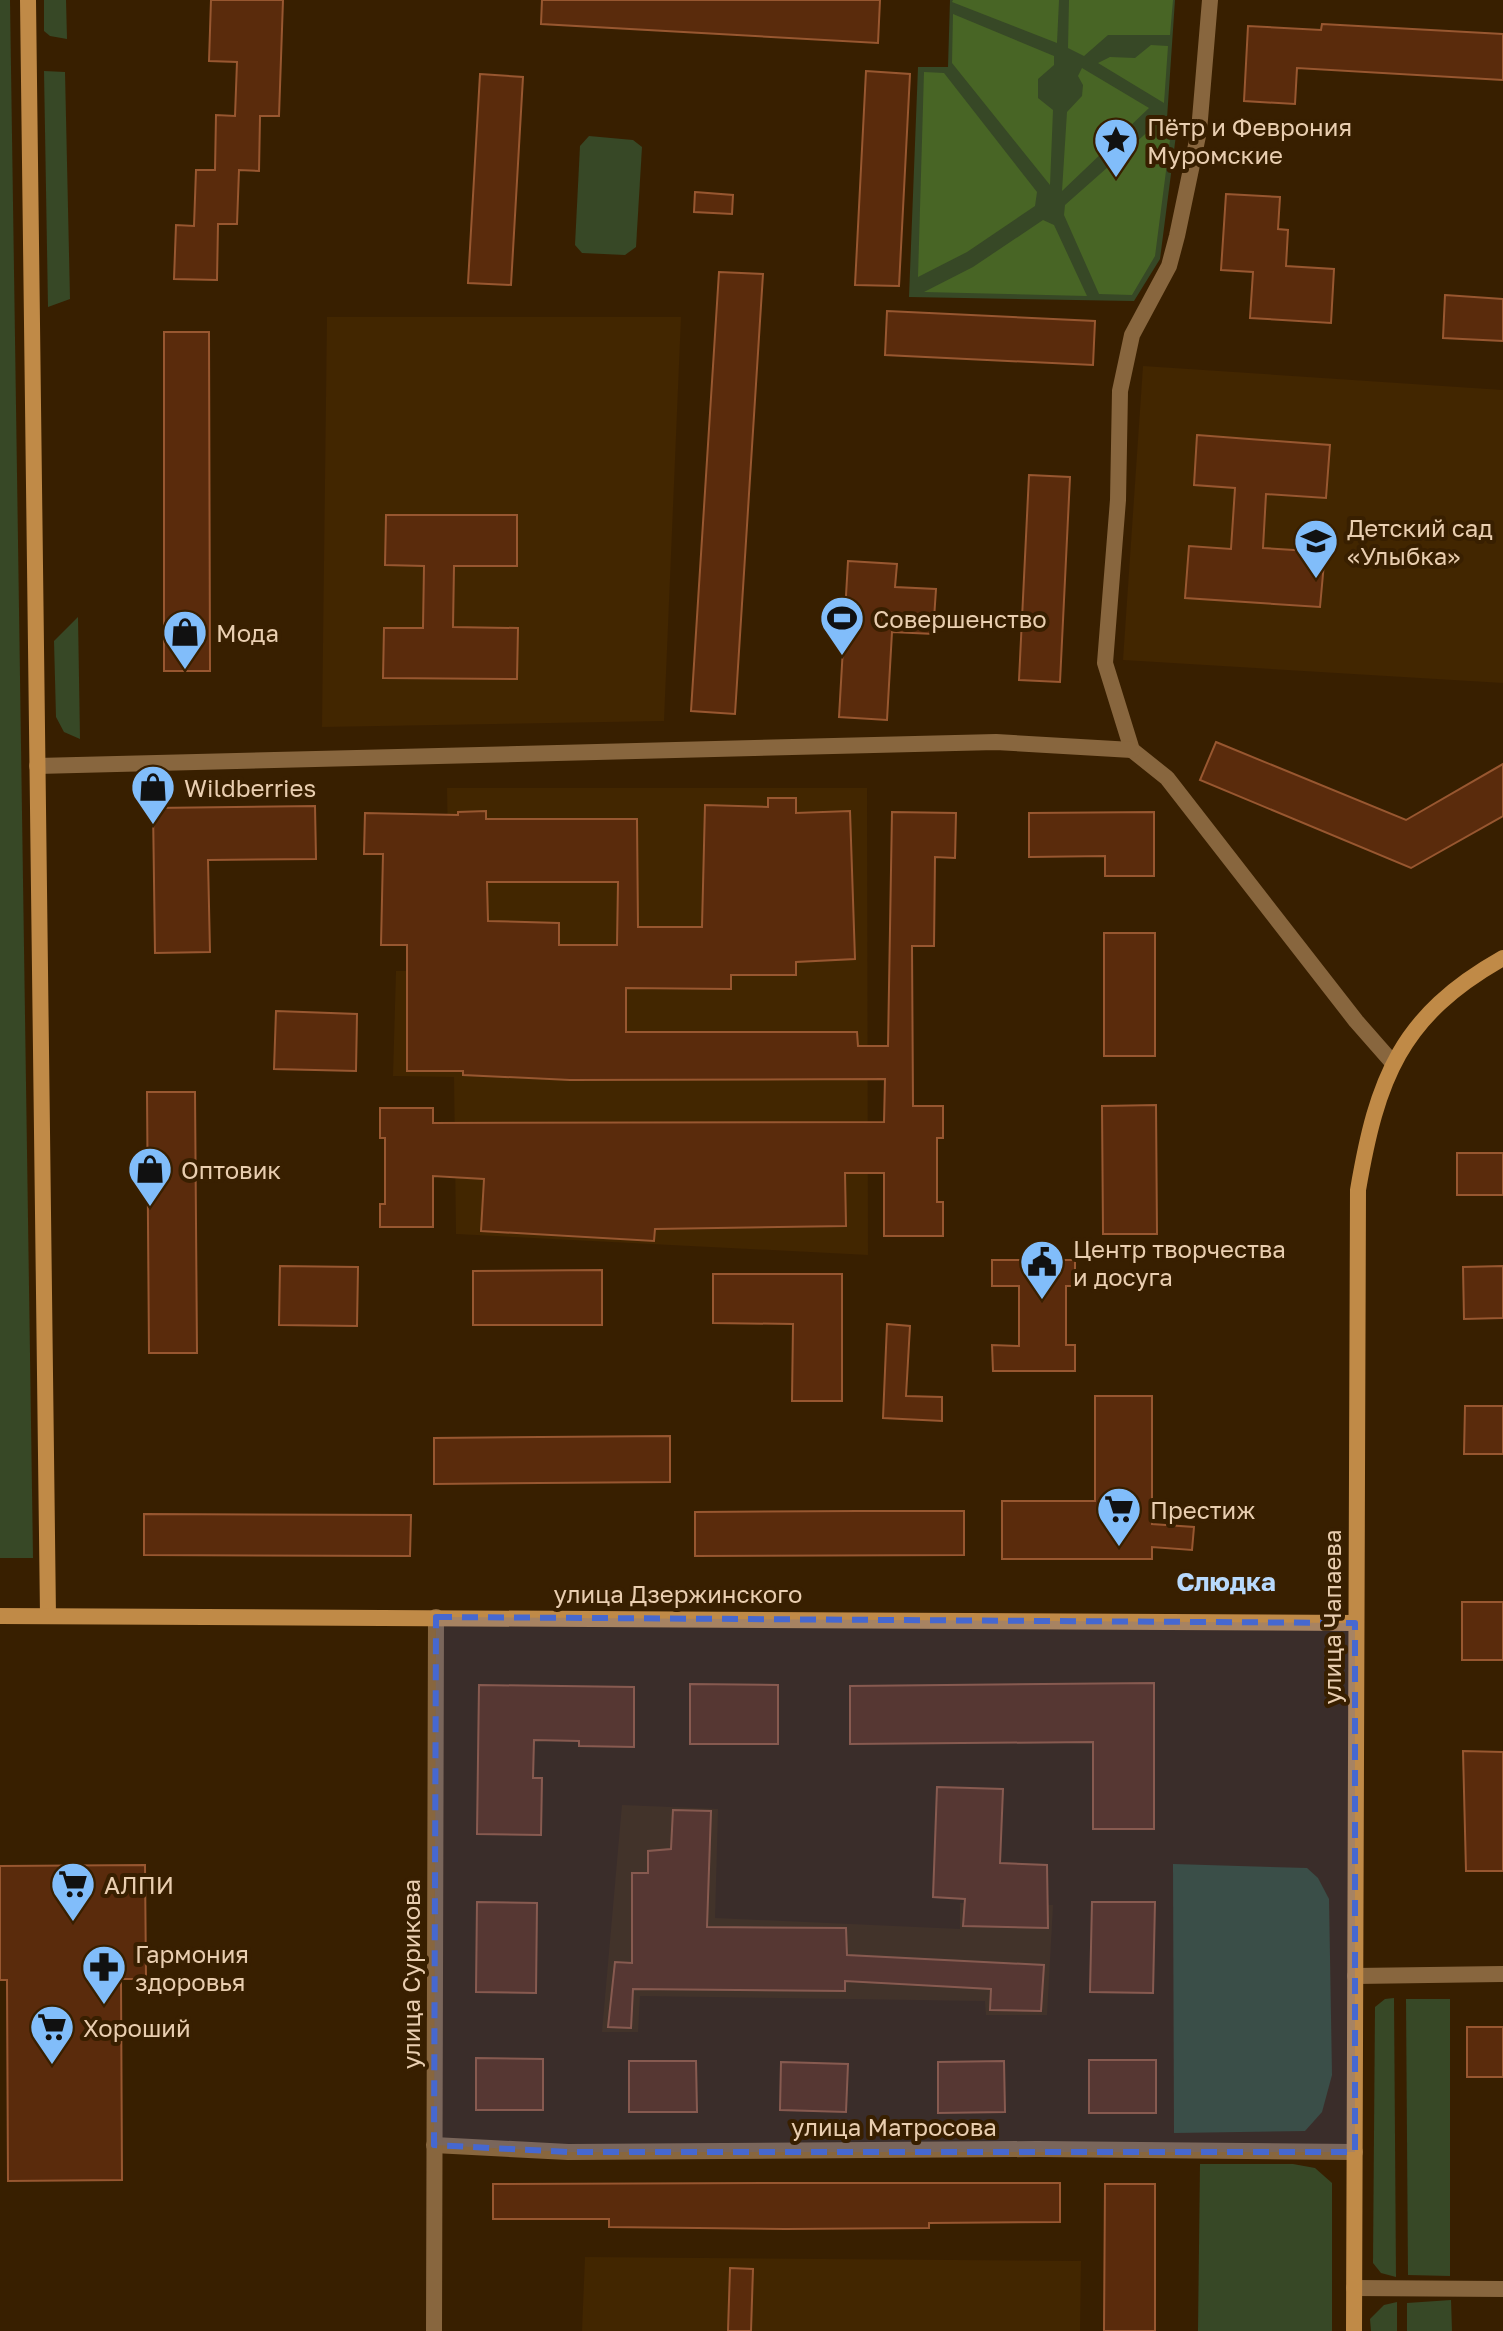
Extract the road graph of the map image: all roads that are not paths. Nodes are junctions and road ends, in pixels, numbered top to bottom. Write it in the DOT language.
graph roads {
  1 [pos="28,0"];
  2 [pos="1210,0"];
  3 [pos="1132,750"];
  4 [pos="37,766"];
  5 [pos="1503,958"];
  6 [pos="1392,1062"];
  7 [pos="0,1616"];
  8 [pos="48,1616"];
  9 [pos="436,1617"];
  10 [pos="1355,1623"];
  11 [pos="1503,1974"];
  12 [pos="1355,1976"];
  13 [pos="434,2145"];
  14 [pos="1355,2152"];
  15 [pos="1354,2288"];
  16 [pos="1503,2289"];
  17 [pos="434,2331"];
  18 [pos="1354,2331"];
  1 -- 4 [label="main road"];
  2 -- 3 [label="street"];
  3 -- 4 [label="street"];
  3 -- 6 [label="street"];
  4 -- 8 [label="main road"];
  5 -- 6 [label="main road, улица Чапаева"];
  6 -- 10 [label="main road, улица Чапаева"];
  7 -- 8 [label="main road, улица Дзержинского"];
  8 -- 9 [label="main road, улица Дзержинского"];
  9 -- 10 [label="main road, улица Дзержинского"];
  9 -- 13 [label="street, улица Сурикова"];
  10 -- 12 [label="main road, улица Чапаева"];
  11 -- 12 [label="street"];
  12 -- 14 [label="main road, улица Чапаева"];
  13 -- 14 [label="street, улица Матросова"];
  13 -- 17 [label="street, улица Сурикова"];
  14 -- 15 [label="main road, улица Чапаева"];
  15 -- 16 [label="street"];
  15 -- 18 [label="main road, улица Чапаева"];
}
